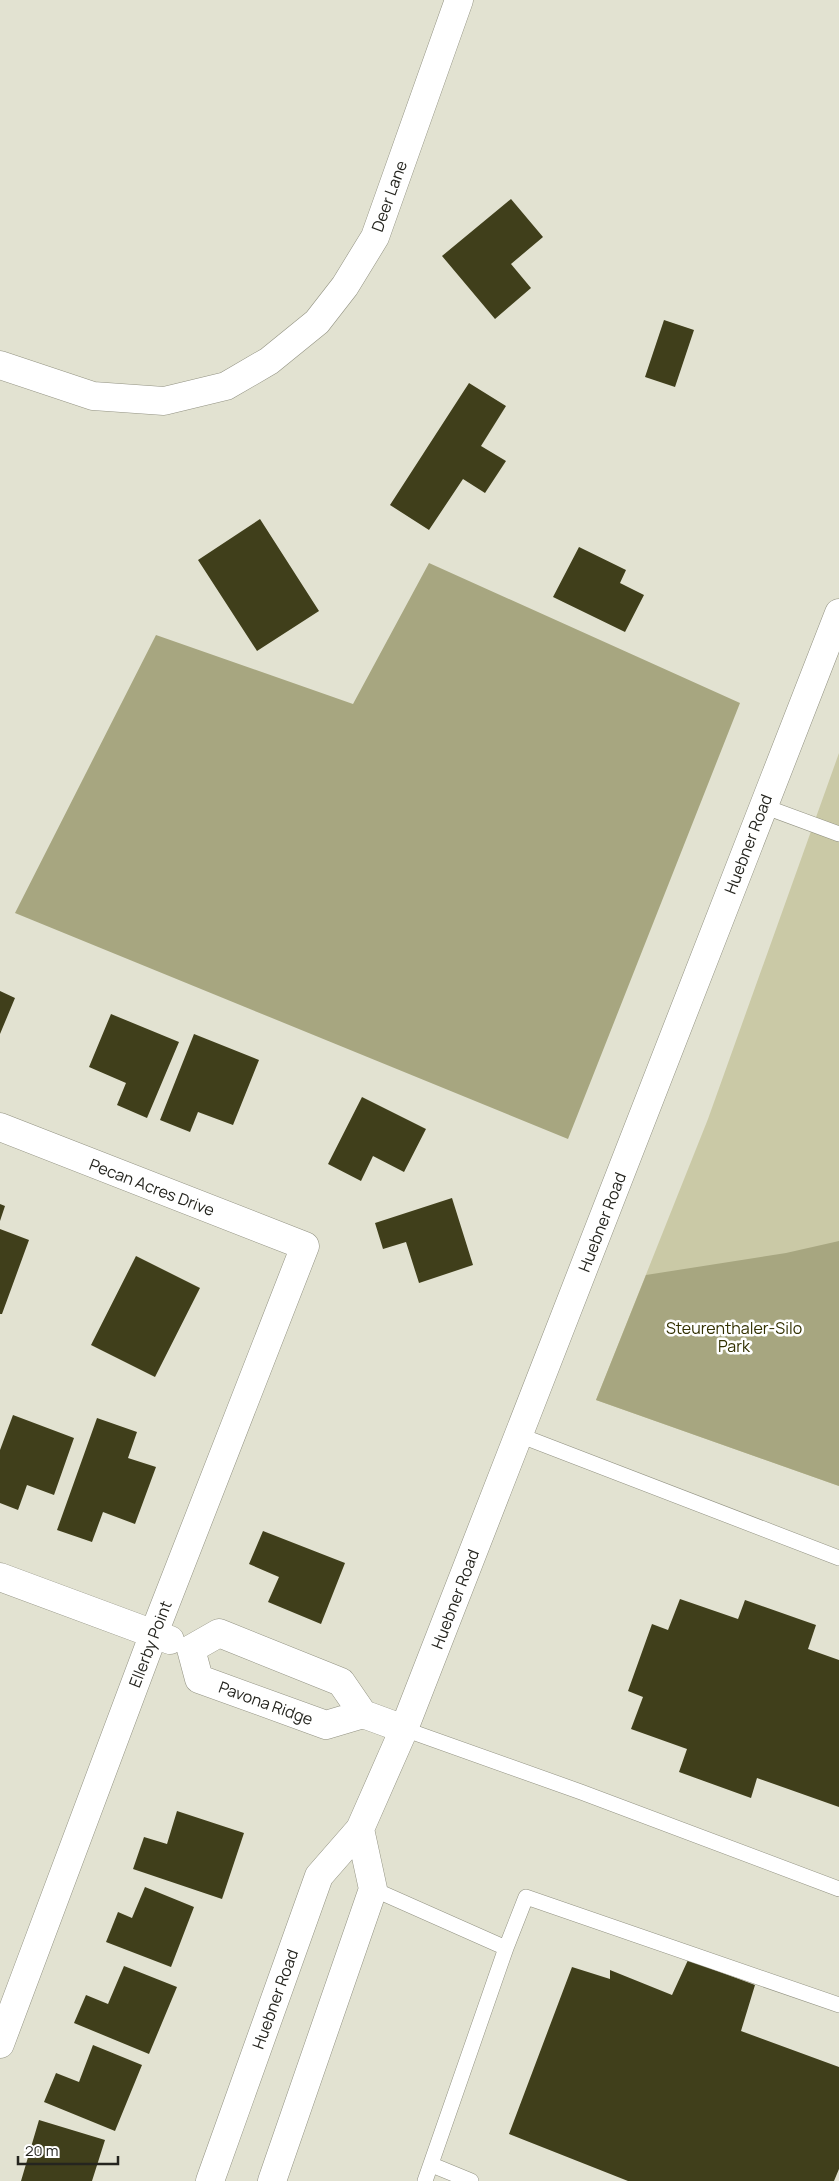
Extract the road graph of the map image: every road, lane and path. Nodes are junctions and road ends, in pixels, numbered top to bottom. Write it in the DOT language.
graph roads {
  1 [pos="459,0"];
  2 [pos="0,365"];
  3 [pos="839,613"];
  4 [pos="763,806"];
  5 [pos="839,834"];
  6 [pos="0,1127"];
  7 [pos="305,1246"];
  8 [pos="519,1435"];
  9 [pos="839,1558"];
  10 [pos="0,1577"];
  11 [pos="154,1633"];
  12 [pos="191,1649"];
  13 [pos="363,1714"];
  14 [pos="404,1729"];
  15 [pos="360,1829"];
  16 [pos="373,1889"];
  17 [pos="839,1889"];
  18 [pos="506,1948"];
  19 [pos="839,2005"];
  20 [pos="0,2044"];
  21 [pos="432,2165"];
  22 [pos="210,2181"];
  23 [pos="272,2181"];
  24 [pos="425,2181"];
  25 [pos="471,2181"];
  1 -- 2 [label="street, Deer Lane"];
  3 -- 4 [label="street, Huebner Road"];
  4 -- 5 [label="lane"];
  4 -- 8 [label="street, Huebner Road"];
  6 -- 7 [label="street, Pecan Acres Drive"];
  7 -- 11 [label="street, Ellerby Point"];
  8 -- 9 [label="lane"];
  8 -- 14 [label="street, Huebner Road"];
  10 -- 11 [label="street"];
  11 -- 12 [label="street"];
  11 -- 20 [label="street, Ellerby Point"];
  12 -- 13 [label="street"];
  12 -- 13 [label="street, Pavona Ridge"];
  13 -- 14 [label="street"];
  14 -- 15 [label="street, Huebner Road"];
  14 -- 17 [label="lane"];
  15 -- 16 [label="street"];
  15 -- 22 [label="street, Huebner Road"];
  16 -- 18 [label="lane"];
  16 -- 23 [label="street"];
  18 -- 19 [label="lane"];
  18 -- 21 [label="lane"];
  21 -- 24 [label="lane"];
  21 -- 25 [label="lane"];
}
